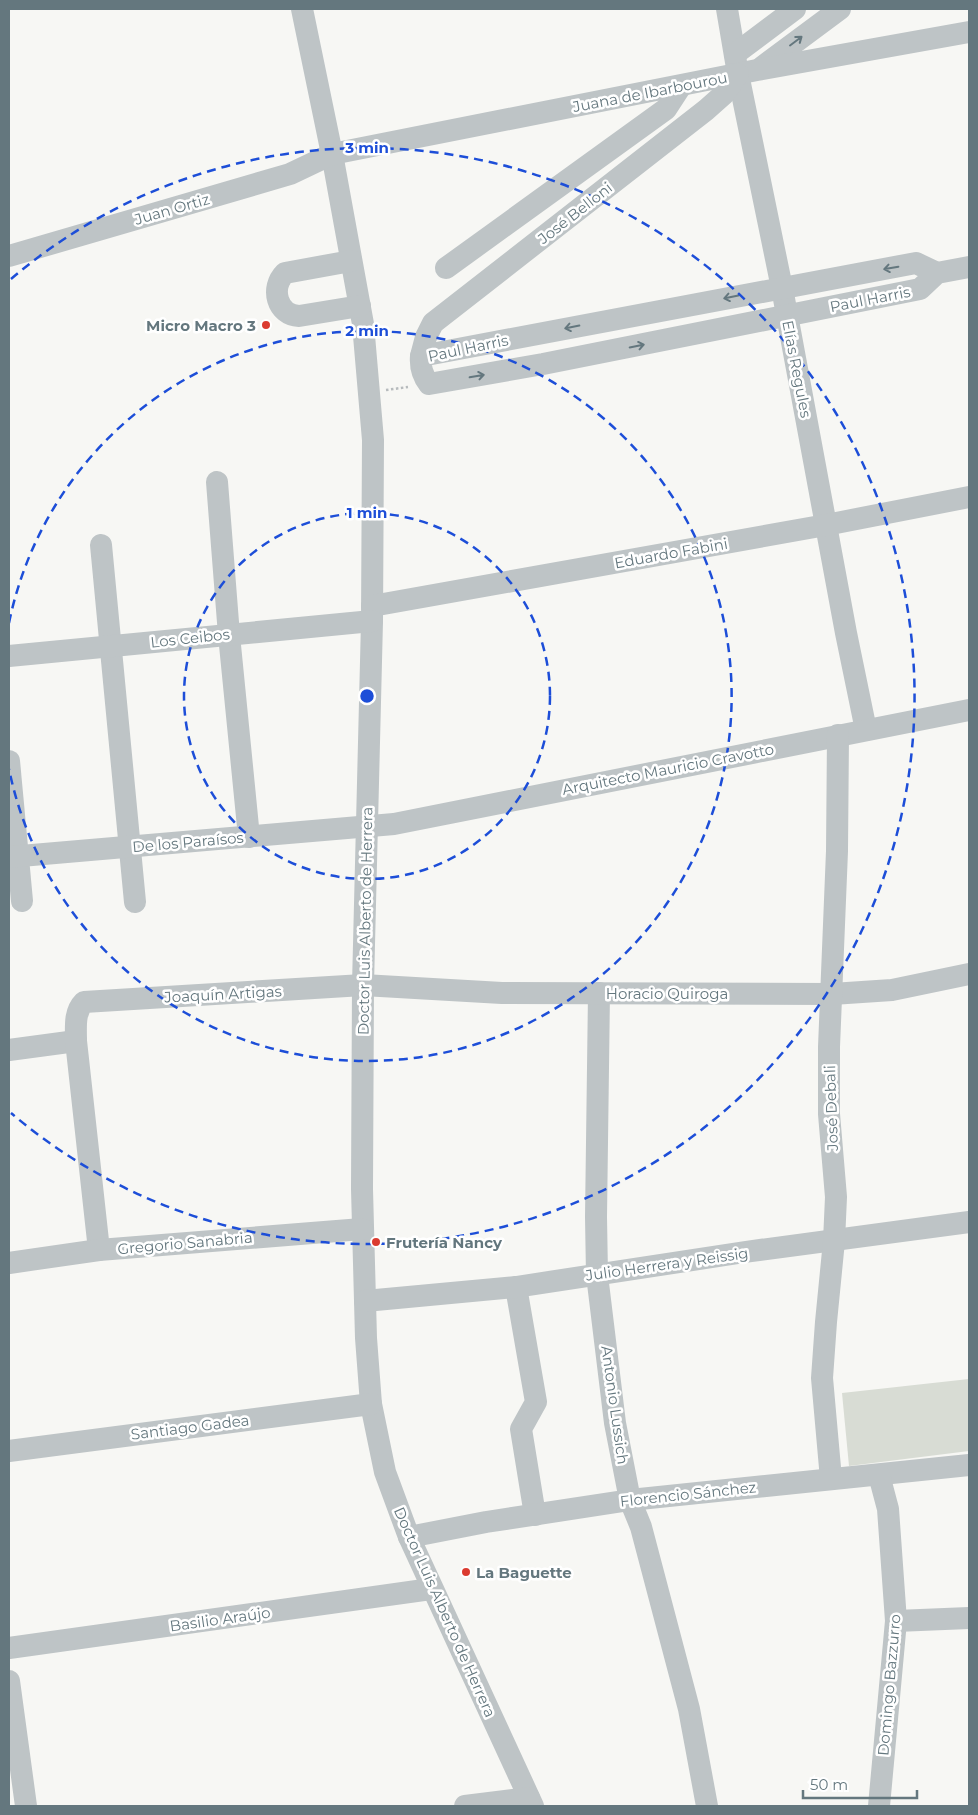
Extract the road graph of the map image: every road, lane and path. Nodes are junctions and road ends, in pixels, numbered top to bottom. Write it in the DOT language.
graph roads {
  1 [pos="302,9"];
  2 [pos="727,9"];
  3 [pos="795,9"];
  4 [pos="840,9"];
  5 [pos="969,32"];
  6 [pos="744,66"];
  7 [pos="680,86"];
  8 [pos="332,154"];
  9 [pos="9,256"];
  10 [pos="351,261"];
  11 [pos="969,267"];
  12 [pos="446,268"];
  13 [pos="937,273"];
  14 [pos="782,288"];
  15 [pos="360,306"];
  16 [pos="787,316"];
  17 [pos="421,356"];
  18 [pos="429,384"];
  19 [pos="369,392"];
  20 [pos="217,482"];
  21 [pos="969,497"];
  22 [pos="826,525"];
  23 [pos="102,545"];
  24 [pos="372,614"];
  25 [pos="229,634"];
  26 [pos="111,646"];
  27 [pos="9,656"];
  28 [pos="969,710"];
  29 [pos="866,730"];
  30 [pos="838,736"];
  31 [pos="9,761"];
  32 [pos="367,827"];
  33 [pos="249,837"];
  34 [pos="130,847"];
  35 [pos="13,857"];
  36 [pos="22,901"];
  37 [pos="135,902"];
  38 [pos="969,974"];
  39 [pos="363,985"];
  40 [pos="599,993"];
  41 [pos="832,994"];
  42 [pos="76,1041"];
  43 [pos="9,1050"];
  44 [pos="969,1222"];
  45 [pos="362,1229"];
  46 [pos="834,1241"];
  47 [pos="99,1250"];
  48 [pos="9,1263"];
  49 [pos="597,1274"];
  50 [pos="516,1287"];
  51 [pos="364,1301"];
  52 [pos="371,1404"];
  53 [pos="9,1451"];
  54 [pos="969,1466"];
  55 [pos="880,1475"];
  56 [pos="831,1479"];
  57 [pos="630,1500"];
  58 [pos="534,1515"];
  59 [pos="409,1537"];
  60 [pos="431,1589"];
  61 [pos="969,1618"];
  62 [pos="896,1621"];
  63 [pos="9,1648"];
  64 [pos="9,1681"];
  65 [pos="531,1802"];
  66 [pos="26,1806"];
  67 [pos="465,1806"];
  68 [pos="707,1806"];
  69 [pos="878,1806"];
  1 -- 8 [label="street, Doctor Luis Alberto de Herrera"];
  2 -- 6 [label="street, Elías Regules"];
  3 -- 6 [label="street, José Belloni"];
  6 -- 4 [label="street, José Belloni, one-way"];
  5 -- 6 [label="street, Juana de Ibarbourou"];
  6 -- 7 [label="street, Juana de Ibarbourou"];
  6 -- 14 [label="street, Elías Regules"];
  6 -- 17 [label="street, José Belloni"];
  7 -- 8 [label="street, Juana de Ibarbourou"];
  7 -- 12 [label="street"];
  8 -- 9 [label="street, Juan Ortiz"];
  8 -- 10 [label="street, Doctor Luis Alberto de Herrera"];
  10 -- 15 [label="street, Doctor Luis Alberto de Herrera"];
  10 -- 15 [label="street"];
  11 -- 13 [label="street"];
  13 -- 14 [label="street, Paul Harris, one-way"];
  13 -- 16 [label="street, Paul Harris"];
  14 -- 16 [label="street, Elías Regules"];
  14 -- 17 [label="street, Paul Harris, one-way"];
  15 -- 19 [label="street, Doctor Luis Alberto de Herrera"];
  18 -- 16 [label="street, Paul Harris, one-way"];
  16 -- 22 [label="street, Elías Regules"];
  17 -- 18 [label="street, Paul Harris"];
  18 -- 19 [label="path"];
  19 -- 24 [label="street, Doctor Luis Alberto de Herrera"];
  20 -- 25 [label="street"];
  21 -- 22 [label="street, Eduardo Fabini"];
  22 -- 24 [label="street, Eduardo Fabini"];
  22 -- 29 [label="street, Elías Regules"];
  23 -- 26 [label="street"];
  24 -- 25 [label="street, Los Ceibos"];
  24 -- 32 [label="street, Doctor Luis Alberto de Herrera"];
  25 -- 26 [label="street, Los Ceibos"];
  25 -- 33 [label="street"];
  26 -- 27 [label="street, Los Ceibos"];
  26 -- 34 [label="street"];
  28 -- 29 [label="street, Arquitecto Mauricio Cravotto"];
  29 -- 30 [label="street, Arquitecto Mauricio Cravotto"];
  30 -- 32 [label="street, Arquitecto Mauricio Cravotto"];
  30 -- 41 [label="street, José Debali"];
  31 -- 35 [label="street"];
  32 -- 33 [label="street, De los Paraísos"];
  32 -- 39 [label="street, Doctor Luis Alberto de Herrera"];
  33 -- 34 [label="street, De los Paraísos"];
  34 -- 35 [label="street, De los Paraísos"];
  34 -- 37 [label="street"];
  35 -- 36 [label="street"];
  38 -- 41 [label="street, Horacio Quiroga"];
  39 -- 40 [label="street, Horacio Quiroga"];
  39 -- 42 [label="street, Joaquín Artigas"];
  39 -- 45 [label="street, Doctor Luis Alberto de Herrera"];
  40 -- 41 [label="street, Horacio Quiroga"];
  40 -- 49 [label="street, Antonio Lussich"];
  41 -- 46 [label="street, José Debali"];
  42 -- 43 [label="street"];
  42 -- 47 [label="street"];
  44 -- 46 [label="street, Julio Herrera y Reissig"];
  45 -- 47 [label="street, Gregorio Sanabria"];
  45 -- 51 [label="street, Doctor Luis Alberto de Herrera"];
  46 -- 49 [label="street, Julio Herrera y Reissig"];
  46 -- 56 [label="street, José Debali"];
  47 -- 48 [label="street, Gregorio Sanabria"];
  49 -- 50 [label="street, Julio Herrera y Reissig"];
  49 -- 57 [label="street, Antonio Lussich"];
  50 -- 51 [label="street, Julio Herrera y Reissig"];
  50 -- 58 [label="street"];
  51 -- 52 [label="street, Doctor Luis Alberto de Herrera"];
  52 -- 53 [label="street, Santiago Gadea"];
  52 -- 59 [label="street, Doctor Luis Alberto de Herrera"];
  54 -- 55 [label="street, Florencio Sánchez"];
  55 -- 56 [label="street, Florencio Sánchez"];
  55 -- 62 [label="street, Domingo Bazzurro"];
  56 -- 57 [label="street, Florencio Sánchez"];
  57 -- 58 [label="street, Florencio Sánchez"];
  57 -- 68 [label="street, Antonio Lussich"];
  58 -- 59 [label="street, Florencio Sánchez"];
  59 -- 60 [label="street, Doctor Luis Alberto de Herrera"];
  60 -- 63 [label="street, Basilio Araújo"];
  60 -- 65 [label="street, Doctor Luis Alberto de Herrera"];
  61 -- 62 [label="street"];
  62 -- 69 [label="street, Domingo Bazzurro"];
  64 -- 66 [label="street"];
  65 -- 67 [label="street"];
}
